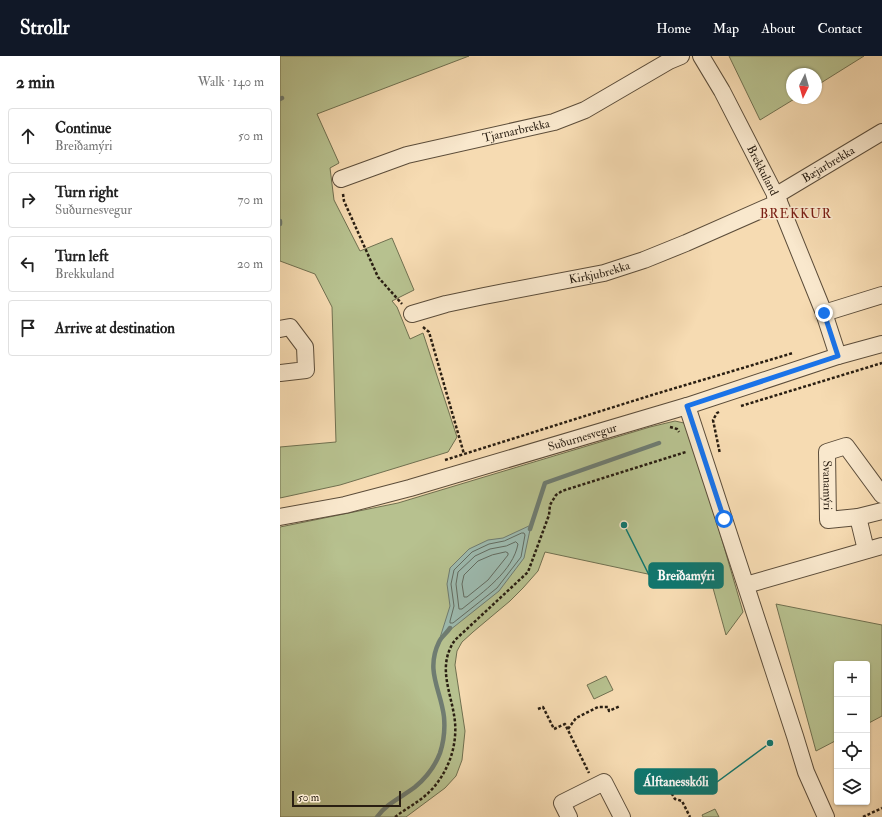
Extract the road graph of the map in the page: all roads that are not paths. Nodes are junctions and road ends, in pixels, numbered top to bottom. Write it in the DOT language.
graph roads {
  1 [pos="681,56"];
  2 [pos="701,56"];
  3 [pos="882,132"];
  4 [pos="341,179"];
  5 [pos="777,199"];
  6 [pos="882,295"];
  7 [pos="824,313"];
  8 [pos="412,314"];
  9 [pos="280,330"];
  10 [pos="882,344"];
  11 [pos="838,356"];
  12 [pos="280,373"];
  13 [pos="687,406"];
  14 [pos="882,495"];
  15 [pos="882,511"];
  16 [pos="280,517"];
  17 [pos="858,517"];
  18 [pos="882,546"];
  19 [pos="866,550"];
  20 [pos="746,585"];
  21 [pos="569,817"];
  22 [pos="622,817"];
  23 [pos="826,817"];
  1 -- 4 [label="street, Tjarnarbrekka"];
  2 -- 5 [label="street, Brekkuland"];
  3 -- 5 [label="street, Bæjarbrekka"];
  5 -- 7 [label="street, Brekkuland"];
  5 -- 8 [label="street, Kirkjubrekka"];
  6 -- 7 [label="street"];
  7 -- 11 [label="street, Brekkuland"];
  9 -- 12 [label="street"];
  10 -- 11 [label="street, Suðurnesvegur"];
  11 -- 13 [label="street, Suðurnesvegur"];
  13 -- 16 [label="street, Suðurnesvegur"];
  13 -- 20 [label="street"];
  14 -- 17 [label="street, Svanamýri"];
  15 -- 17 [label="street, Svanamýri"];
  17 -- 19 [label="street"];
  18 -- 19 [label="street"];
  19 -- 20 [label="street"];
  20 -- 23 [label="street"];
  21 -- 22 [label="street"];
}
